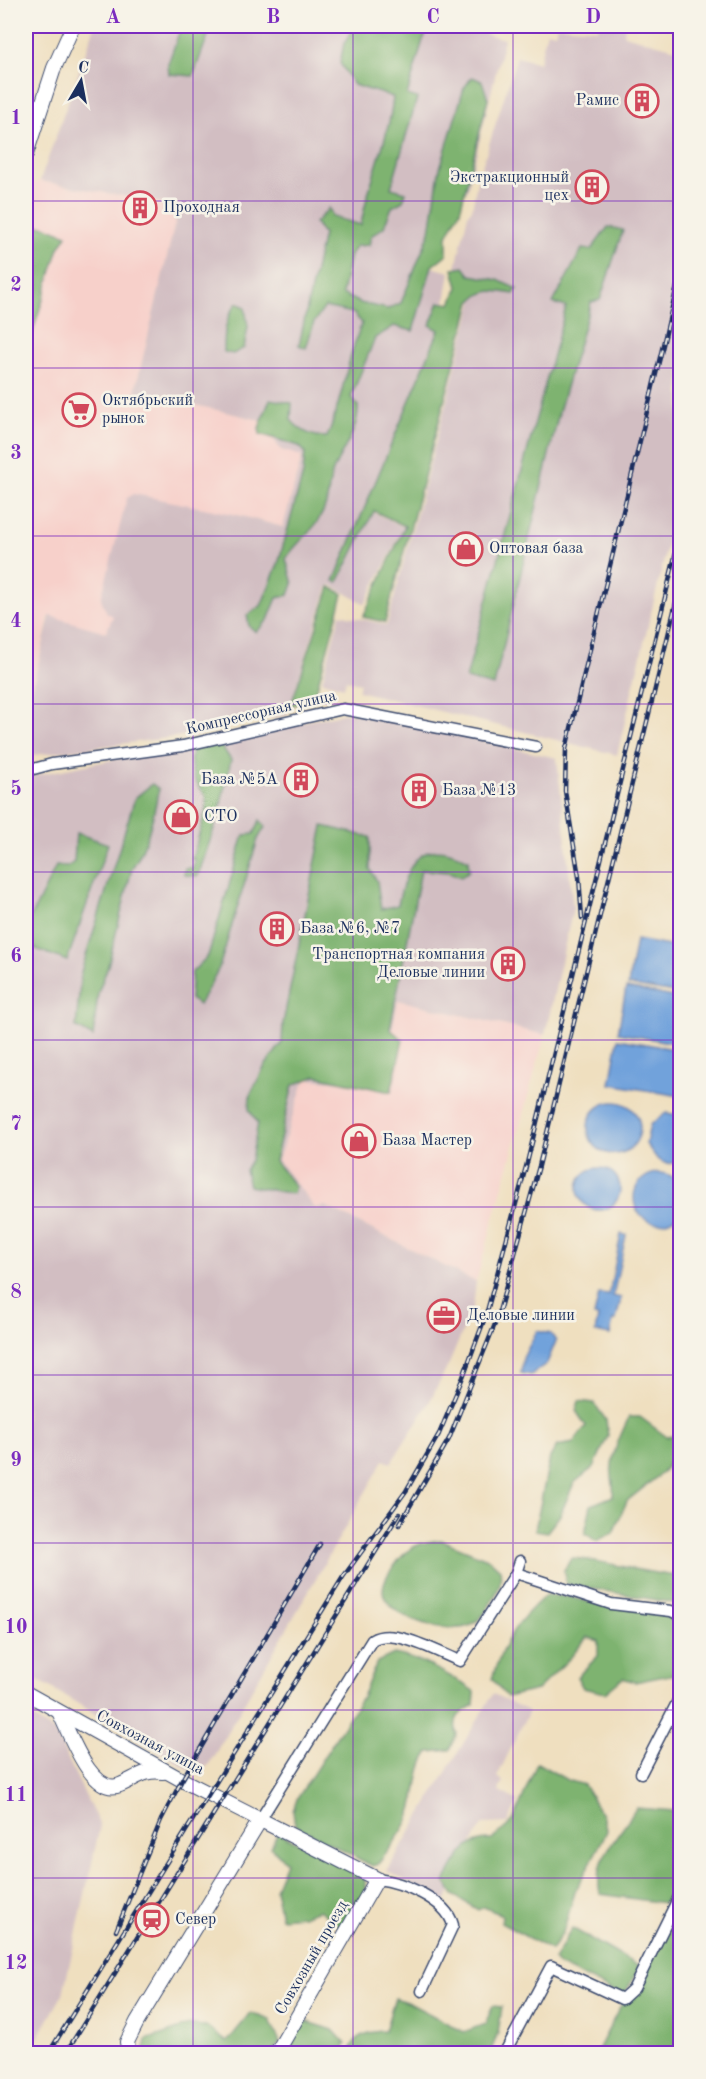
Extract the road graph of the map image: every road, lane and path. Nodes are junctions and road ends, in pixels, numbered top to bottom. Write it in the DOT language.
graph roads {
  1 [pos="63,26"];
  2 [pos="73,26"];
  3 [pos="54,68"];
  4 [pos="26,154"];
  5 [pos="537,747"];
  6 [pos="26,771"];
  7 [pos="520,1561"];
  8 [pos="516,1573"];
  9 [pos="681,1615"];
  10 [pos="26,1693"];
  11 [pos="681,1697"];
  12 [pos="60,1714"];
  13 [pos="128,1751"];
  14 [pos="168,1773"];
  15 [pos="641,1773"];
  16 [pos="128,1780"];
  17 [pos="260,1820"];
  18 [pos="377,1879"];
  19 [pos="681,1895"];
  20 [pos="422,1991"];
  21 [pos="128,2052"];
  22 [pos="276,2054"];
  23 [pos="504,2054"];
  1 -- 3 [label="main road"];
  2 -- 3 [label="main road"];
  3 -- 4 [label="main road"];
  5 -- 6 [label="street, Компрессорная улица"];
  7 -- 8 [label="street"];
  8 -- 9 [label="street"];
  8 -- 17 [label="street"];
  10 -- 12 [label="main road, Совхозная улица"];
  11 -- 15 [label="street"];
  12 -- 13 [label="main road, Совхозная улица"];
  12 -- 16 [label="main road"];
  13 -- 14 [label="main road, Совхозная улица"];
  13 -- 16 [label="main road"];
  14 -- 16 [label="main road"];
  14 -- 17 [label="main road, Совхозная улица"];
  17 -- 18 [label="main road, Совхозная улица"];
  17 -- 21 [label="main road"];
  18 -- 20 [label="street"];
  18 -- 22 [label="main road, Совхозный проезд"];
  19 -- 23 [label="street"];
}
